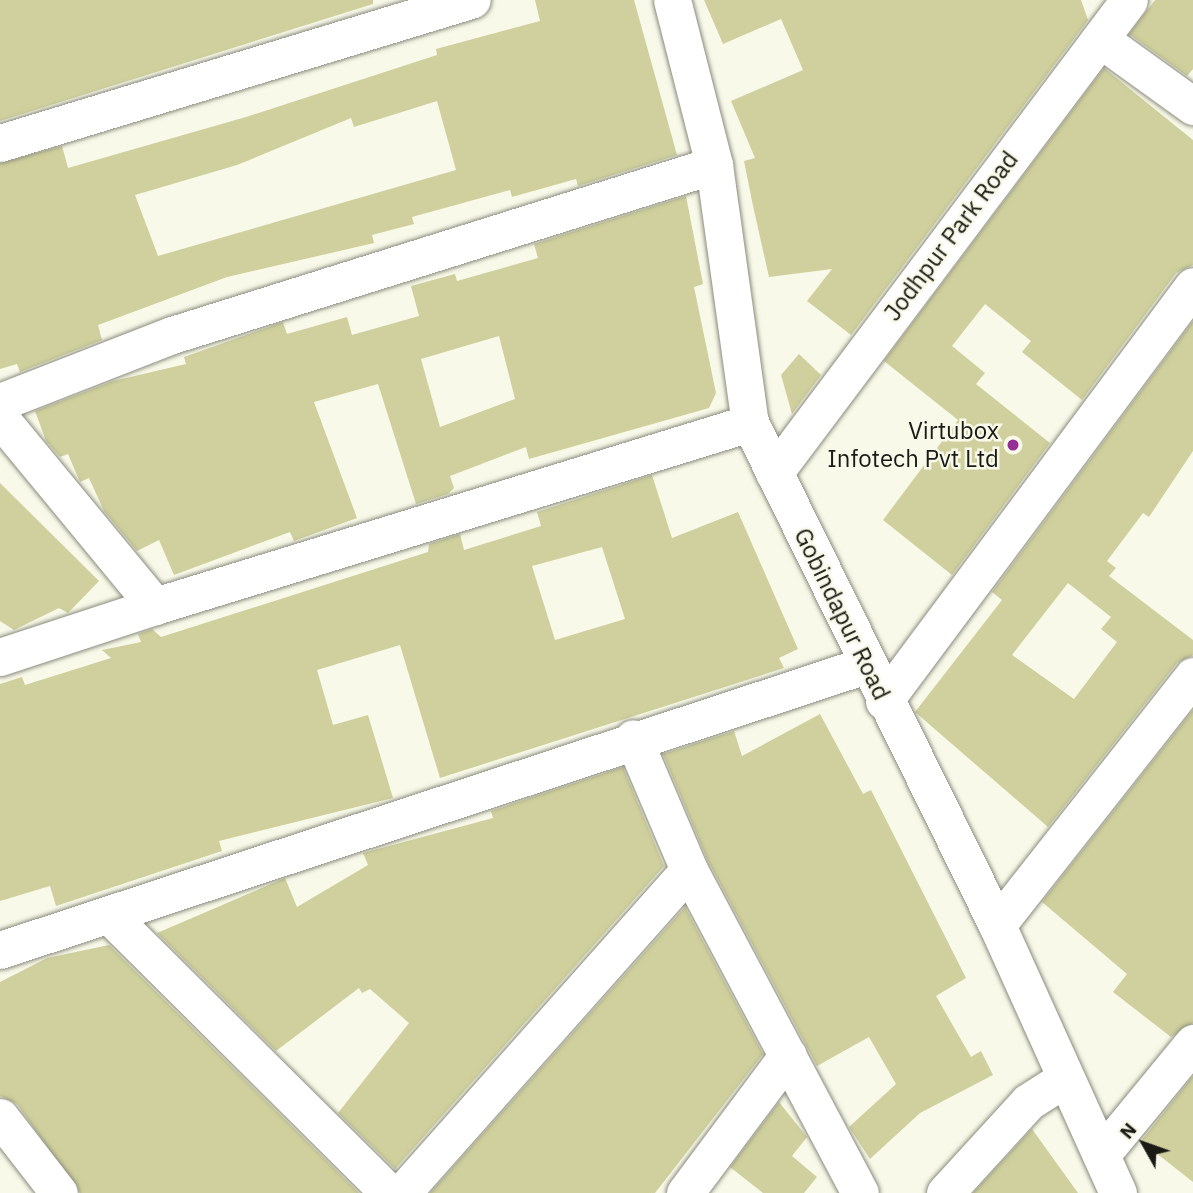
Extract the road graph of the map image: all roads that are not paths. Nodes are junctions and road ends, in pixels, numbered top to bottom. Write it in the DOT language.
graph roads {
  1 [pos="472,0"];
  2 [pos="672,0"];
  3 [pos="1112,15"];
  4 [pos="1193,106"];
  5 [pos="0,143"];
  6 [pos="714,165"];
  7 [pos="1193,286"];
  8 [pos="0,402"];
  9 [pos="0,418"];
  10 [pos="750,423"];
  11 [pos="774,473"];
  12 [pos="155,606"];
  13 [pos="0,657"];
  14 [pos="866,665"];
  15 [pos="1193,676"];
  16 [pos="884,701"];
  17 [pos="633,738"];
  18 [pos="689,870"];
  19 [pos="110,916"];
  20 [pos="997,925"];
  21 [pos="0,950"];
  22 [pos="1193,1043"];
  23 [pos="788,1055"];
  24 [pos="1064,1079"];
  25 [pos="0,1117"];
  26 [pos="1101,1155"];
  27 [pos="59,1193"];
  28 [pos="389,1193"];
  29 [pos="402,1193"];
  30 [pos="685,1193"];
  31 [pos="860,1193"];
  32 [pos="945,1193"];
  33 [pos="1118,1193"];
  1 -- 5 [label="street"];
  2 -- 6 [label="street, Gobindapur Road"];
  3 -- 4 [label="street"];
  3 -- 11 [label="street, Jodhpur Park Road"];
  6 -- 8 [label="street"];
  6 -- 10 [label="street, Gobindapur Road"];
  7 -- 16 [label="street"];
  9 -- 12 [label="street"];
  10 -- 11 [label="street, Gobindapur Road"];
  10 -- 12 [label="street"];
  11 -- 14 [label="street, Gobindapur Road"];
  12 -- 13 [label="street"];
  14 -- 16 [label="street, Gobindapur Road"];
  14 -- 17 [label="street"];
  15 -- 20 [label="street"];
  16 -- 20 [label="street, Gobindapur Road"];
  17 -- 18 [label="street"];
  17 -- 19 [label="street"];
  18 -- 23 [label="street"];
  18 -- 29 [label="street"];
  19 -- 21 [label="street"];
  19 -- 28 [label="street"];
  20 -- 24 [label="street, Gobindapur Road"];
  22 -- 26 [label="street"];
  23 -- 30 [label="street"];
  23 -- 31 [label="street"];
  24 -- 26 [label="street, Gobindapur Road"];
  24 -- 32 [label="street"];
  25 -- 27 [label="street"];
  26 -- 33 [label="street, Gobindapur Road"];
}
